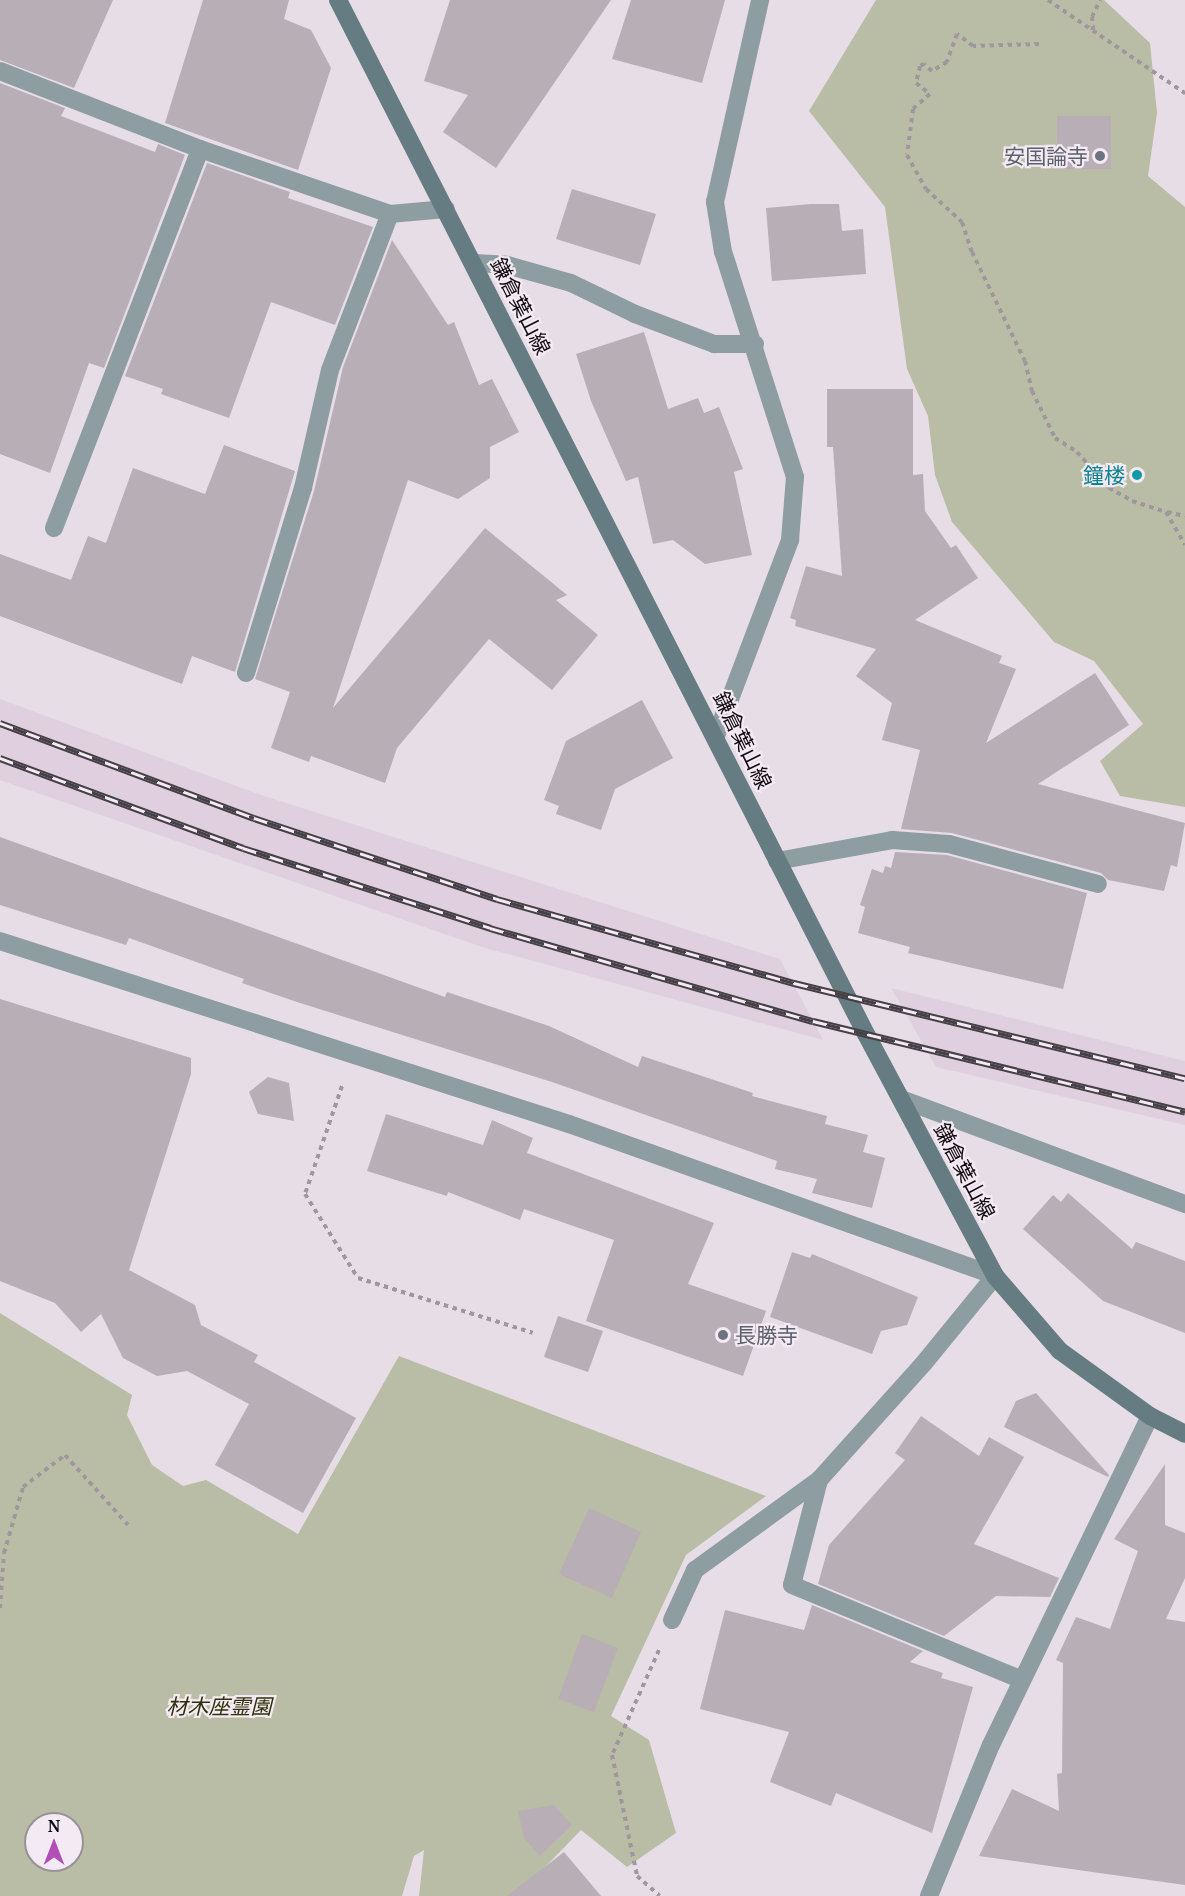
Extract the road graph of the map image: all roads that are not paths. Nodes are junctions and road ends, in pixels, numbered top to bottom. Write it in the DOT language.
graph roads {
  1 [pos="338,0"];
  2 [pos="760,0"];
  3 [pos="0,71"];
  4 [pos="200,149"];
  5 [pos="446,209"];
  6 [pos="390,214"];
  7 [pos="474,263"];
  8 [pos="755,344"];
  9 [pos="54,528"];
  10 [pos="246,673"];
  11 [pos="716,736"];
  12 [pos="777,861"];
  13 [pos="1098,884"];
  14 [pos="4,947"];
  15 [pos="901,1099"];
  16 [pos="1185,1204"];
  17 [pos="995,1276"];
  18 [pos="1150,1416"];
  19 [pos="1185,1434"];
  20 [pos="819,1480"];
  21 [pos="672,1620"];
  22 [pos="1022,1680"];
  23 [pos="929,1896"];
  1 -- 5 [label="main road, 鎌倉葉山線"];
  2 -- 8 [label="street"];
  3 -- 4 [label="street"];
  4 -- 6 [label="street"];
  4 -- 9 [label="street"];
  5 -- 6 [label="street"];
  5 -- 7 [label="main road, 鎌倉葉山線"];
  6 -- 10 [label="street"];
  7 -- 8 [label="street"];
  7 -- 11 [label="main road, 鎌倉葉山線"];
  8 -- 11 [label="street"];
  11 -- 12 [label="main road, 鎌倉葉山線"];
  12 -- 13 [label="street"];
  12 -- 15 [label="main road, 鎌倉葉山線"];
  14 -- 17 [label="street"];
  15 -- 16 [label="street"];
  15 -- 17 [label="main road, 鎌倉葉山線"];
  17 -- 18 [label="main road, 鎌倉葉山線"];
  17 -- 20 [label="street"];
  18 -- 19 [label="main road, 鎌倉葉山線"];
  18 -- 22 [label="street"];
  20 -- 21 [label="street"];
  20 -- 22 [label="street"];
  22 -- 23 [label="street"];
}
